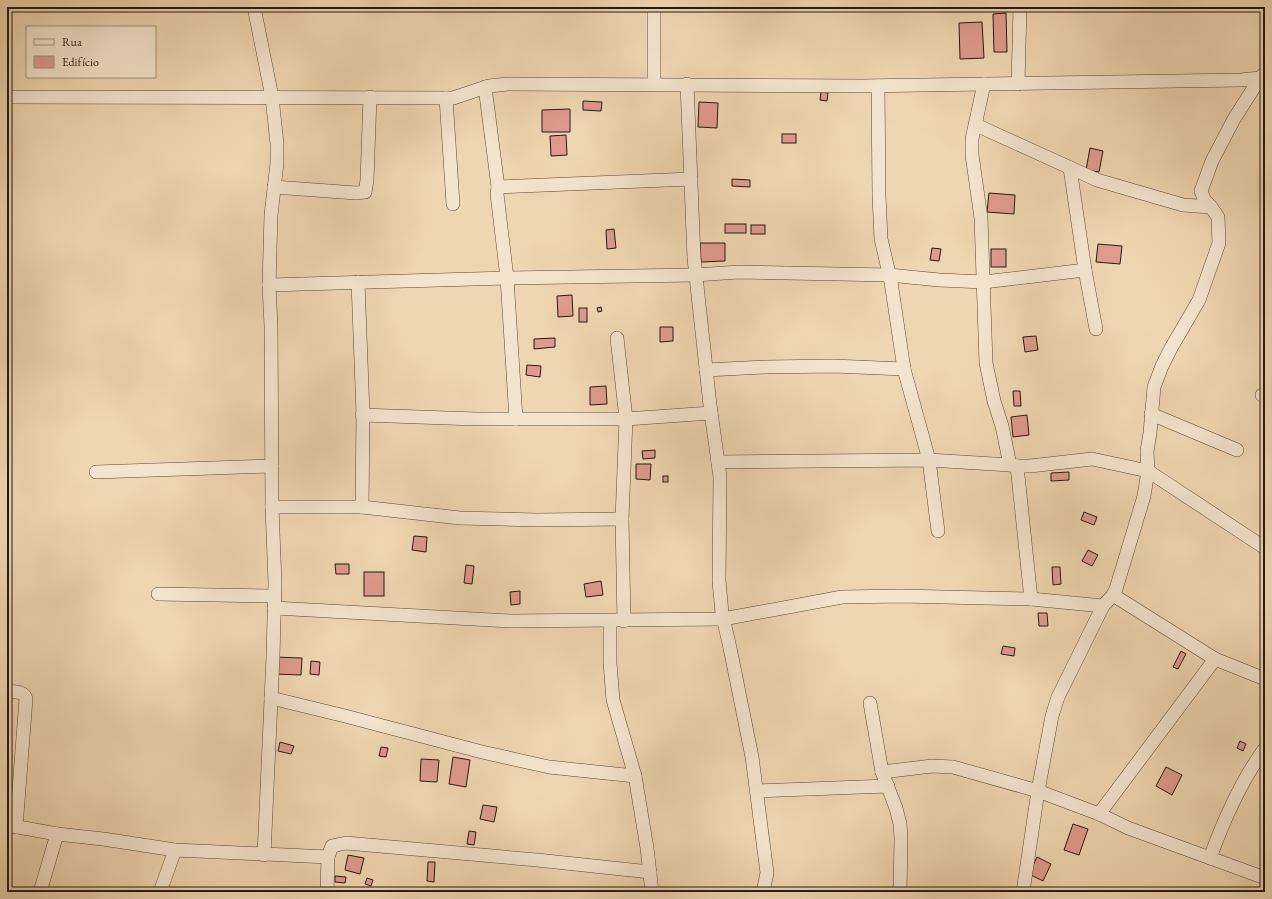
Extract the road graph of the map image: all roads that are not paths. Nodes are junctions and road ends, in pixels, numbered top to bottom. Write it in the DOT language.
graph roads {
  1 [pos="254,7"];
  2 [pos="654,7"];
  3 [pos="1020,7"];
  4 [pos="1263,78"];
  5 [pos="654,84"];
  6 [pos="687,84"];
  7 [pos="984,84"];
  8 [pos="1018,84"];
  9 [pos="878,86"];
  10 [pos="485,87"];
  11 [pos="7,97"];
  12 [pos="272,97"];
  13 [pos="370,97"];
  14 [pos="446,98"];
  15 [pos="976,125"];
  16 [pos="1070,168"];
  17 [pos="691,179"];
  18 [pos="274,187"];
  19 [pos="498,187"];
  20 [pos="453,204"];
  21 [pos="1211,207"];
  22 [pos="1085,270"];
  23 [pos="695,275"];
  24 [pos="889,275"];
  25 [pos="508,278"];
  26 [pos="358,282"];
  27 [pos="984,282"];
  28 [pos="269,285"];
  29 [pos="1096,329"];
  30 [pos="617,338"];
  31 [pos="904,369"];
  32 [pos="706,370"];
  33 [pos="711,413"];
  34 [pos="1151,414"];
  35 [pos="362,415"];
  36 [pos="516,419"];
  37 [pos="626,419"];
  38 [pos="1237,450"];
  39 [pos="929,460"];
  40 [pos="718,462"];
  41 [pos="272,466"];
  42 [pos="1014,466"];
  43 [pos="96,472"];
  44 [pos="1148,472"];
  45 [pos="272,507"];
  46 [pos="362,507"];
  47 [pos="622,519"];
  48 [pos="938,531"];
  49 [pos="1264,546"];
  50 [pos="158,594"];
  51 [pos="1113,595"];
  52 [pos="1031,599"];
  53 [pos="274,602"];
  54 [pos="1103,606"];
  55 [pos="723,619"];
  56 [pos="610,621"];
  57 [pos="624,621"];
  58 [pos="1215,658"];
  59 [pos="1265,679"];
  60 [pos="7,691"];
  61 [pos="271,698"];
  62 [pos="870,703"];
  63 [pos="1265,748"];
  64 [pos="882,772"];
  65 [pos="635,776"];
  66 [pos="888,786"];
  67 [pos="757,791"];
  68 [pos="1038,791"];
  69 [pos="1098,814"];
  70 [pos="12,826"];
  71 [pos="57,834"];
  72 [pos="175,850"];
  73 [pos="264,854"];
  74 [pos="328,857"];
  75 [pos="1210,858"];
  76 [pos="650,872"];
  77 [pos="1265,878"];
  78 [pos="40,892"];
  79 [pos="160,892"];
  80 [pos="327,892"];
  81 [pos="652,892"];
  82 [pos="763,892"];
  83 [pos="900,892"];
  84 [pos="1023,892"];
  1 -- 12 [label="street"];
  2 -- 5 [label="street"];
  3 -- 8 [label="street"];
  4 -- 8 [label="street"];
  4 -- 21 [label="street"];
  5 -- 6 [label="street"];
  5 -- 10 [label="street"];
  6 -- 9 [label="street"];
  6 -- 17 [label="street"];
  7 -- 8 [label="street"];
  7 -- 9 [label="street"];
  7 -- 15 [label="street"];
  9 -- 24 [label="street"];
  10 -- 14 [label="street"];
  10 -- 19 [label="street"];
  11 -- 12 [label="street"];
  12 -- 13 [label="street"];
  12 -- 18 [label="street"];
  13 -- 14 [label="street"];
  13 -- 18 [label="street"];
  14 -- 20 [label="street"];
  15 -- 16 [label="street"];
  15 -- 27 [label="street"];
  16 -- 21 [label="street"];
  16 -- 22 [label="street"];
  17 -- 19 [label="street"];
  17 -- 23 [label="street"];
  18 -- 28 [label="street"];
  19 -- 25 [label="street"];
  21 -- 34 [label="street"];
  22 -- 27 [label="street"];
  22 -- 29 [label="street"];
  23 -- 24 [label="street"];
  23 -- 25 [label="street"];
  23 -- 32 [label="street"];
  24 -- 27 [label="street"];
  24 -- 31 [label="street"];
  25 -- 26 [label="street"];
  25 -- 36 [label="street"];
  26 -- 28 [label="street"];
  26 -- 35 [label="street"];
  27 -- 42 [label="street"];
  28 -- 41 [label="street"];
  30 -- 37 [label="street"];
  31 -- 32 [label="street"];
  31 -- 39 [label="street"];
  32 -- 33 [label="street"];
  33 -- 37 [label="street"];
  33 -- 40 [label="street"];
  34 -- 38 [label="street"];
  34 -- 44 [label="street"];
  35 -- 36 [label="street"];
  35 -- 46 [label="street"];
  36 -- 37 [label="street"];
  37 -- 47 [label="street"];
  39 -- 40 [label="street"];
  39 -- 42 [label="street"];
  39 -- 48 [label="street"];
  40 -- 55 [label="street"];
  41 -- 43 [label="street"];
  41 -- 45 [label="street"];
  42 -- 44 [label="street"];
  42 -- 52 [label="street"];
  44 -- 49 [label="street"];
  44 -- 51 [label="street"];
  45 -- 46 [label="street"];
  45 -- 53 [label="street"];
  46 -- 47 [label="street"];
  47 -- 57 [label="street"];
  50 -- 53 [label="street"];
  51 -- 54 [label="street"];
  51 -- 58 [label="street"];
  52 -- 54 [label="street"];
  52 -- 55 [label="street"];
  53 -- 56 [label="street"];
  53 -- 61 [label="street"];
  54 -- 68 [label="street"];
  55 -- 57 [label="street"];
  55 -- 67 [label="street"];
  56 -- 57 [label="street"];
  56 -- 65 [label="street"];
  58 -- 59 [label="street"];
  58 -- 69 [label="street"];
  60 -- 70 [label="street"];
  61 -- 65 [label="street"];
  61 -- 73 [label="street"];
  62 -- 64 [label="street"];
  63 -- 75 [label="street"];
  64 -- 66 [label="street"];
  64 -- 68 [label="street"];
  65 -- 76 [label="street"];
  66 -- 67 [label="street"];
  66 -- 83 [label="street"];
  67 -- 82 [label="street"];
  68 -- 69 [label="street"];
  68 -- 84 [label="street"];
  69 -- 75 [label="street"];
  70 -- 71 [label="street"];
  71 -- 72 [label="street"];
  71 -- 78 [label="street"];
  72 -- 73 [label="street"];
  72 -- 79 [label="street"];
  73 -- 74 [label="street"];
  74 -- 76 [label="street"];
  74 -- 80 [label="street"];
  75 -- 77 [label="street"];
  76 -- 81 [label="street"];
}
